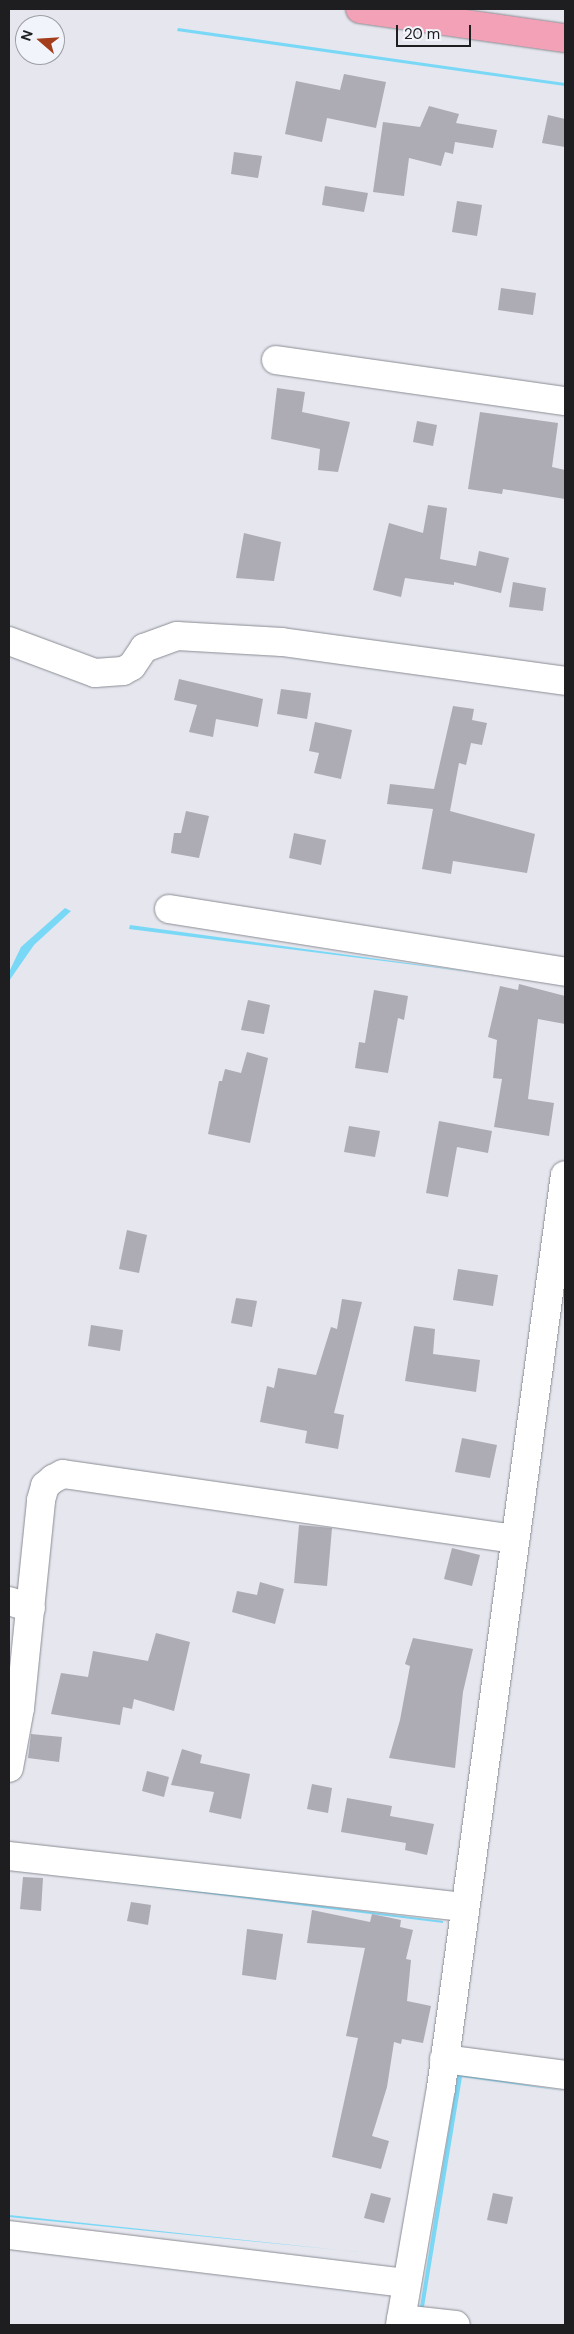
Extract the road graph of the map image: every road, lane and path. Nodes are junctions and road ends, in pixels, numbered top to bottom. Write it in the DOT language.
graph roads {
  1 [pos="360,9"];
  2 [pos="565,38"];
  3 [pos="276,360"];
  4 [pos="565,401"];
  5 [pos="9,641"];
  6 [pos="565,681"];
  7 [pos="170,909"];
  8 [pos="565,972"];
  9 [pos="565,1175"];
  10 [pos="515,1539"];
  11 [pos="20,1605"];
  12 [pos="9,1768"];
  13 [pos="9,1856"];
  14 [pos="465,1907"];
  15 [pos="444,2059"];
  16 [pos="565,2075"];
  17 [pos="9,2235"];
  18 [pos="406,2283"];
  19 [pos="401,2322"];
  20 [pos="456,2325"];
  1 -- 2 [label="highway"];
  3 -- 4 [label="street"];
  5 -- 6 [label="street"];
  7 -- 8 [label="street"];
  9 -- 10 [label="street"];
  10 -- 11 [label="street"];
  10 -- 14 [label="street"];
  11 -- 12 [label="street"];
  13 -- 14 [label="street"];
  14 -- 15 [label="street"];
  15 -- 16 [label="street"];
  15 -- 18 [label="street"];
  17 -- 18 [label="street"];
  18 -- 19 [label="street"];
  19 -- 20 [label="street"];
}
